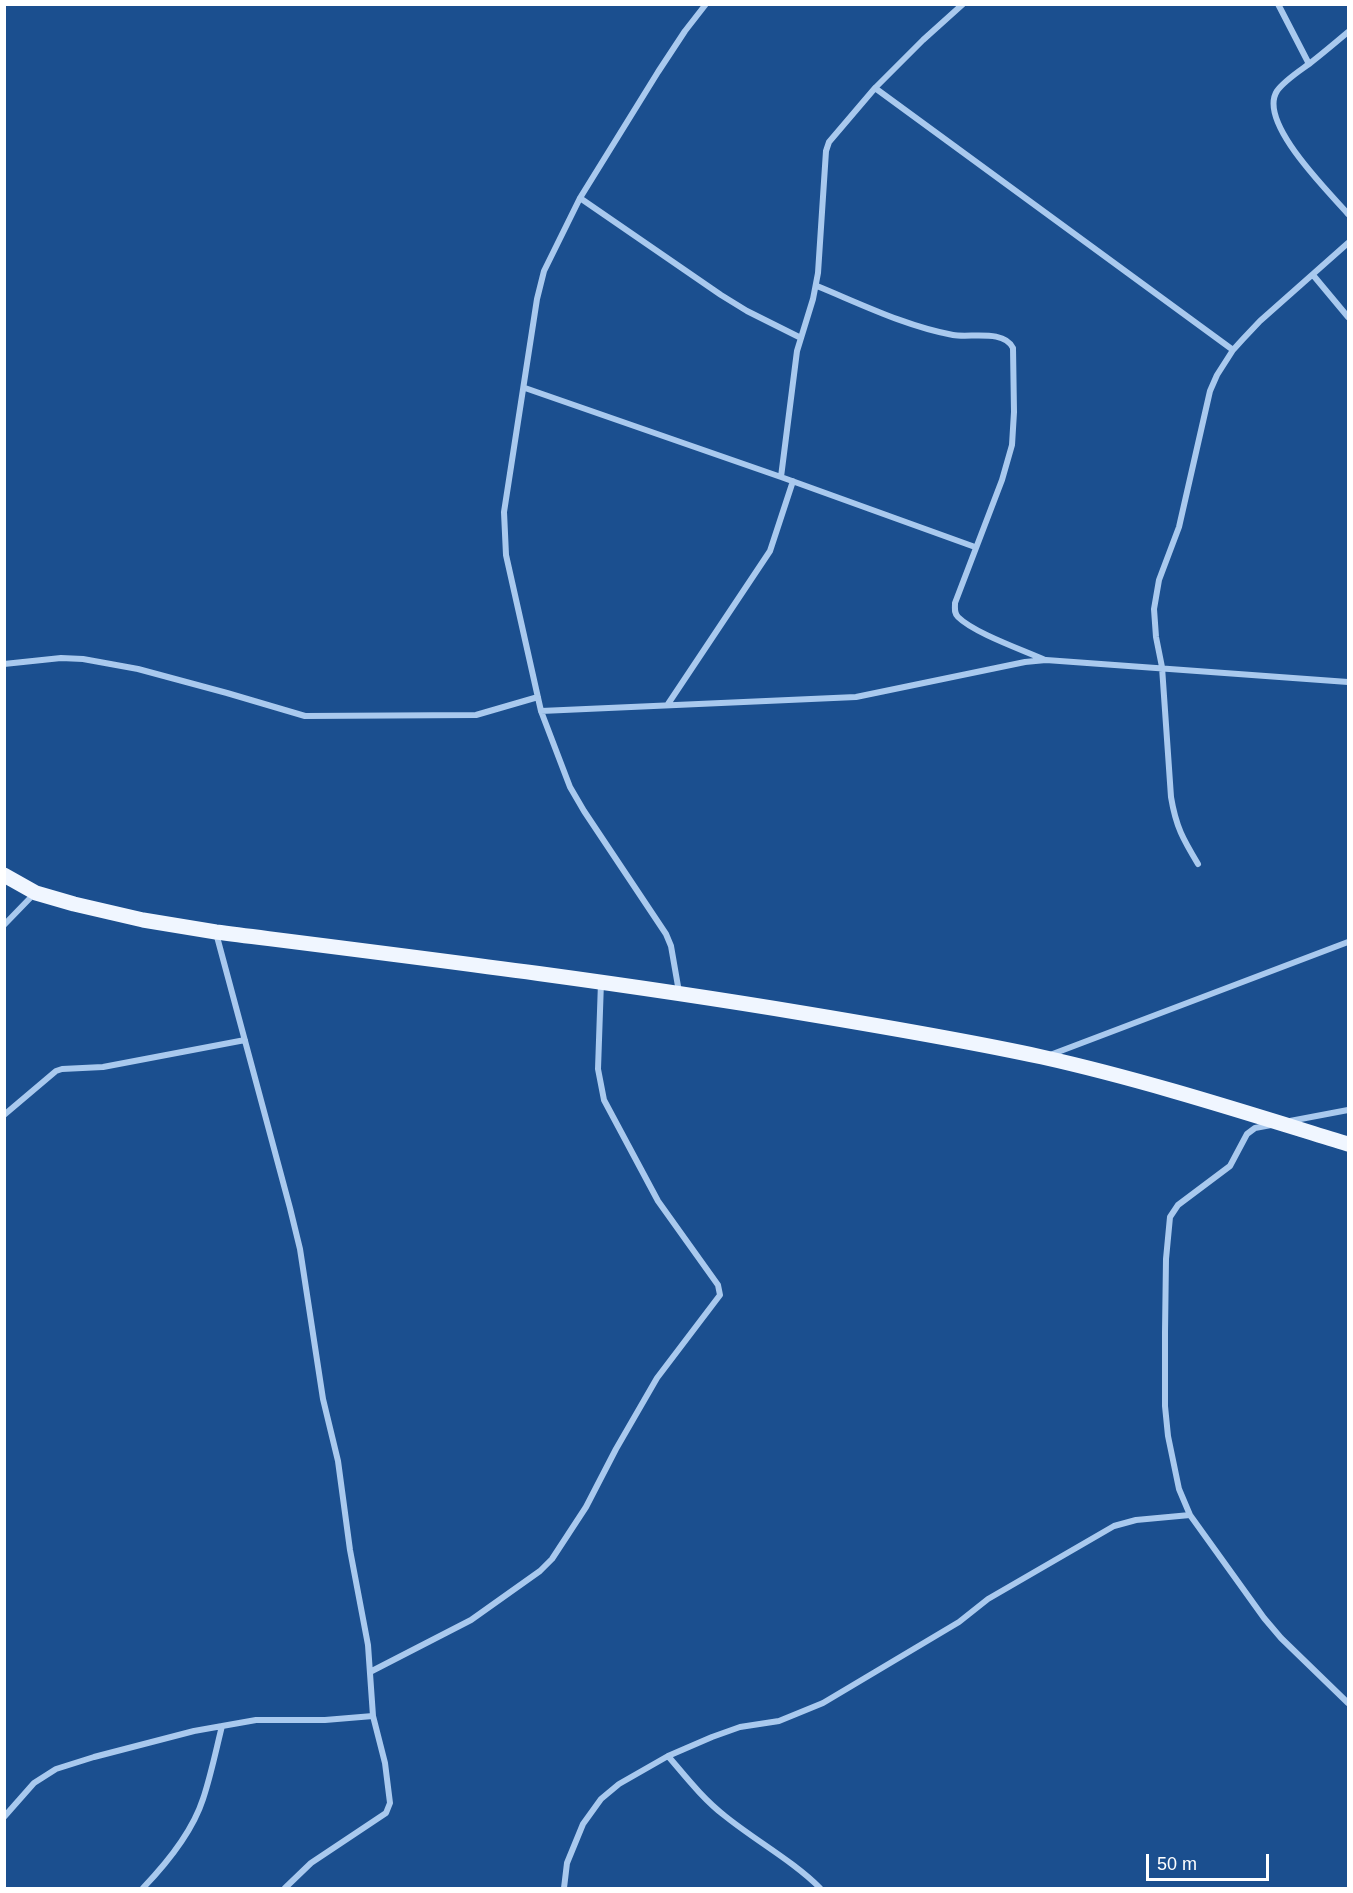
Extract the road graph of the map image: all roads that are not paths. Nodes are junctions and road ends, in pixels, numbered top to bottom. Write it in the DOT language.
graph roads {
  1 [pos="706,4"];
  2 [pos="963,4"];
  3 [pos="1278,4"];
  4 [pos="1348,32"];
  5 [pos="1309,64"];
  6 [pos="875,88"];
  7 [pos="580,198"];
  8 [pos="1348,214"];
  9 [pos="1348,243"];
  10 [pos="1312,275"];
  11 [pos="817,286"];
  12 [pos="1348,317"];
  13 [pos="801,338"];
  14 [pos="1233,350"];
  15 [pos="525,388"];
  16 [pos="781,477"];
  17 [pos="793,481"];
  18 [pos="975,547"];
  19 [pos="1046,660"];
  20 [pos="4,664"];
  21 [pos="1162,667"];
  22 [pos="1348,682"];
  23 [pos="538,697"];
  24 [pos="668,704"];
  25 [pos="541,711"];
  26 [pos="1198,864"];
  27 [pos="4,875"];
  28 [pos="36,893"];
  29 [pos="4,925"];
  30 [pos="216,932"];
  31 [pos="1348,942"];
  32 [pos="601,981"];
  33 [pos="679,992"];
  34 [pos="244,1040"];
  35 [pos="1044,1058"];
  36 [pos="1348,1110"];
  37 [pos="4,1116"];
  38 [pos="1280,1123"];
  39 [pos="1348,1144"];
  40 [pos="1190,1515"];
  41 [pos="370,1672"];
  42 [pos="1348,1702"];
  43 [pos="373,1716"];
  44 [pos="222,1726"];
  45 [pos="668,1756"];
  46 [pos="4,1817"];
  47 [pos="143,1888"];
  48 [pos="285,1888"];
  49 [pos="564,1888"];
  50 [pos="820,1888"];
  1 -- 7 [label="street"];
  2 -- 6 [label="street"];
  3 -- 5 [label="street"];
  4 -- 5 [label="street"];
  5 -- 8 [label="street"];
  6 -- 11 [label="street"];
  6 -- 14 [label="street"];
  7 -- 13 [label="street"];
  7 -- 15 [label="street"];
  9 -- 10 [label="street"];
  10 -- 12 [label="street"];
  10 -- 14 [label="street"];
  11 -- 13 [label="street"];
  11 -- 18 [label="street"];
  13 -- 16 [label="street"];
  14 -- 21 [label="street"];
  15 -- 16 [label="street"];
  15 -- 23 [label="street"];
  16 -- 17 [label="street"];
  17 -- 18 [label="street"];
  17 -- 24 [label="street"];
  18 -- 19 [label="street"];
  19 -- 21 [label="street"];
  19 -- 24 [label="street"];
  20 -- 23 [label="street"];
  21 -- 22 [label="street"];
  21 -- 26 [label="street"];
  23 -- 25 [label="street"];
  24 -- 25 [label="street"];
  25 -- 33 [label="street"];
  27 -- 28 [label="main road"];
  28 -- 29 [label="street"];
  28 -- 30 [label="main road"];
  30 -- 32 [label="main road"];
  30 -- 34 [label="street"];
  31 -- 35 [label="street"];
  32 -- 33 [label="main road"];
  32 -- 41 [label="street"];
  33 -- 35 [label="main road"];
  34 -- 37 [label="street"];
  34 -- 41 [label="street"];
  35 -- 38 [label="main road"];
  36 -- 38 [label="street"];
  38 -- 39 [label="main road"];
  38 -- 40 [label="street"];
  40 -- 42 [label="street"];
  40 -- 45 [label="street"];
  41 -- 43 [label="street"];
  43 -- 44 [label="street"];
  43 -- 48 [label="street"];
  44 -- 46 [label="street"];
  44 -- 47 [label="street"];
  45 -- 49 [label="street"];
  45 -- 50 [label="street"];
}
